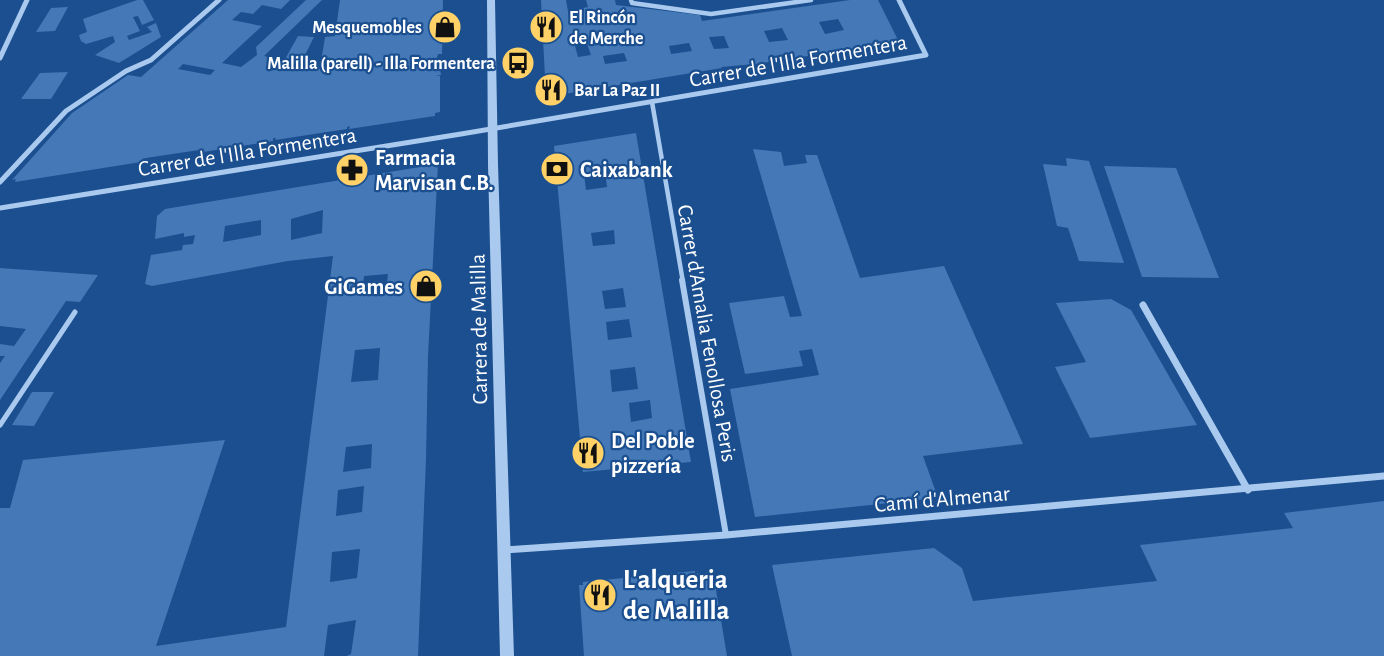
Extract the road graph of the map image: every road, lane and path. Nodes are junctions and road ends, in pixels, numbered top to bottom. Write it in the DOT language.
graph roads {
  1 [pos="27,0"];
  2 [pos="219,0"];
  3 [pos="491,0"];
  4 [pos="631,0"];
  5 [pos="811,0"];
  6 [pos="899,0"];
  7 [pos="0,58"];
  8 [pos="652,102"];
  9 [pos="494,128"];
  10 [pos="0,182"];
  11 [pos="0,208"];
  12 [pos="1143,305"];
  13 [pos="75,312"];
  14 [pos="0,425"];
  15 [pos="1384,476"];
  16 [pos="1248,490"];
  17 [pos="726,535"];
  18 [pos="503,550"];
  19 [pos="507,656"];
  1 -- 7 [label="street"];
  2 -- 10 [label="street"];
  3 -- 9 [label="street, Carrera de Malilla"];
  4 -- 5 [label="street"];
  6 -- 8 [label="street, Carrer de l'Illa Formentera"];
  8 -- 9 [label="street, Carrer de l'Illa Formentera"];
  8 -- 17 [label="street, Carrer d'Amalia Fenollosa Peris"];
  9 -- 11 [label="street, Carrer de l'Illa Formentera"];
  9 -- 18 [label="street, Carrera de Malilla"];
  12 -- 16 [label="street"];
  13 -- 14 [label="lane"];
  15 -- 16 [label="street, Camí d'Almenar"];
  16 -- 17 [label="street, Camí d'Almenar"];
  17 -- 18 [label="street, Camí d'Almenar"];
  18 -- 19 [label="street, Carrera de Malilla"];
}
